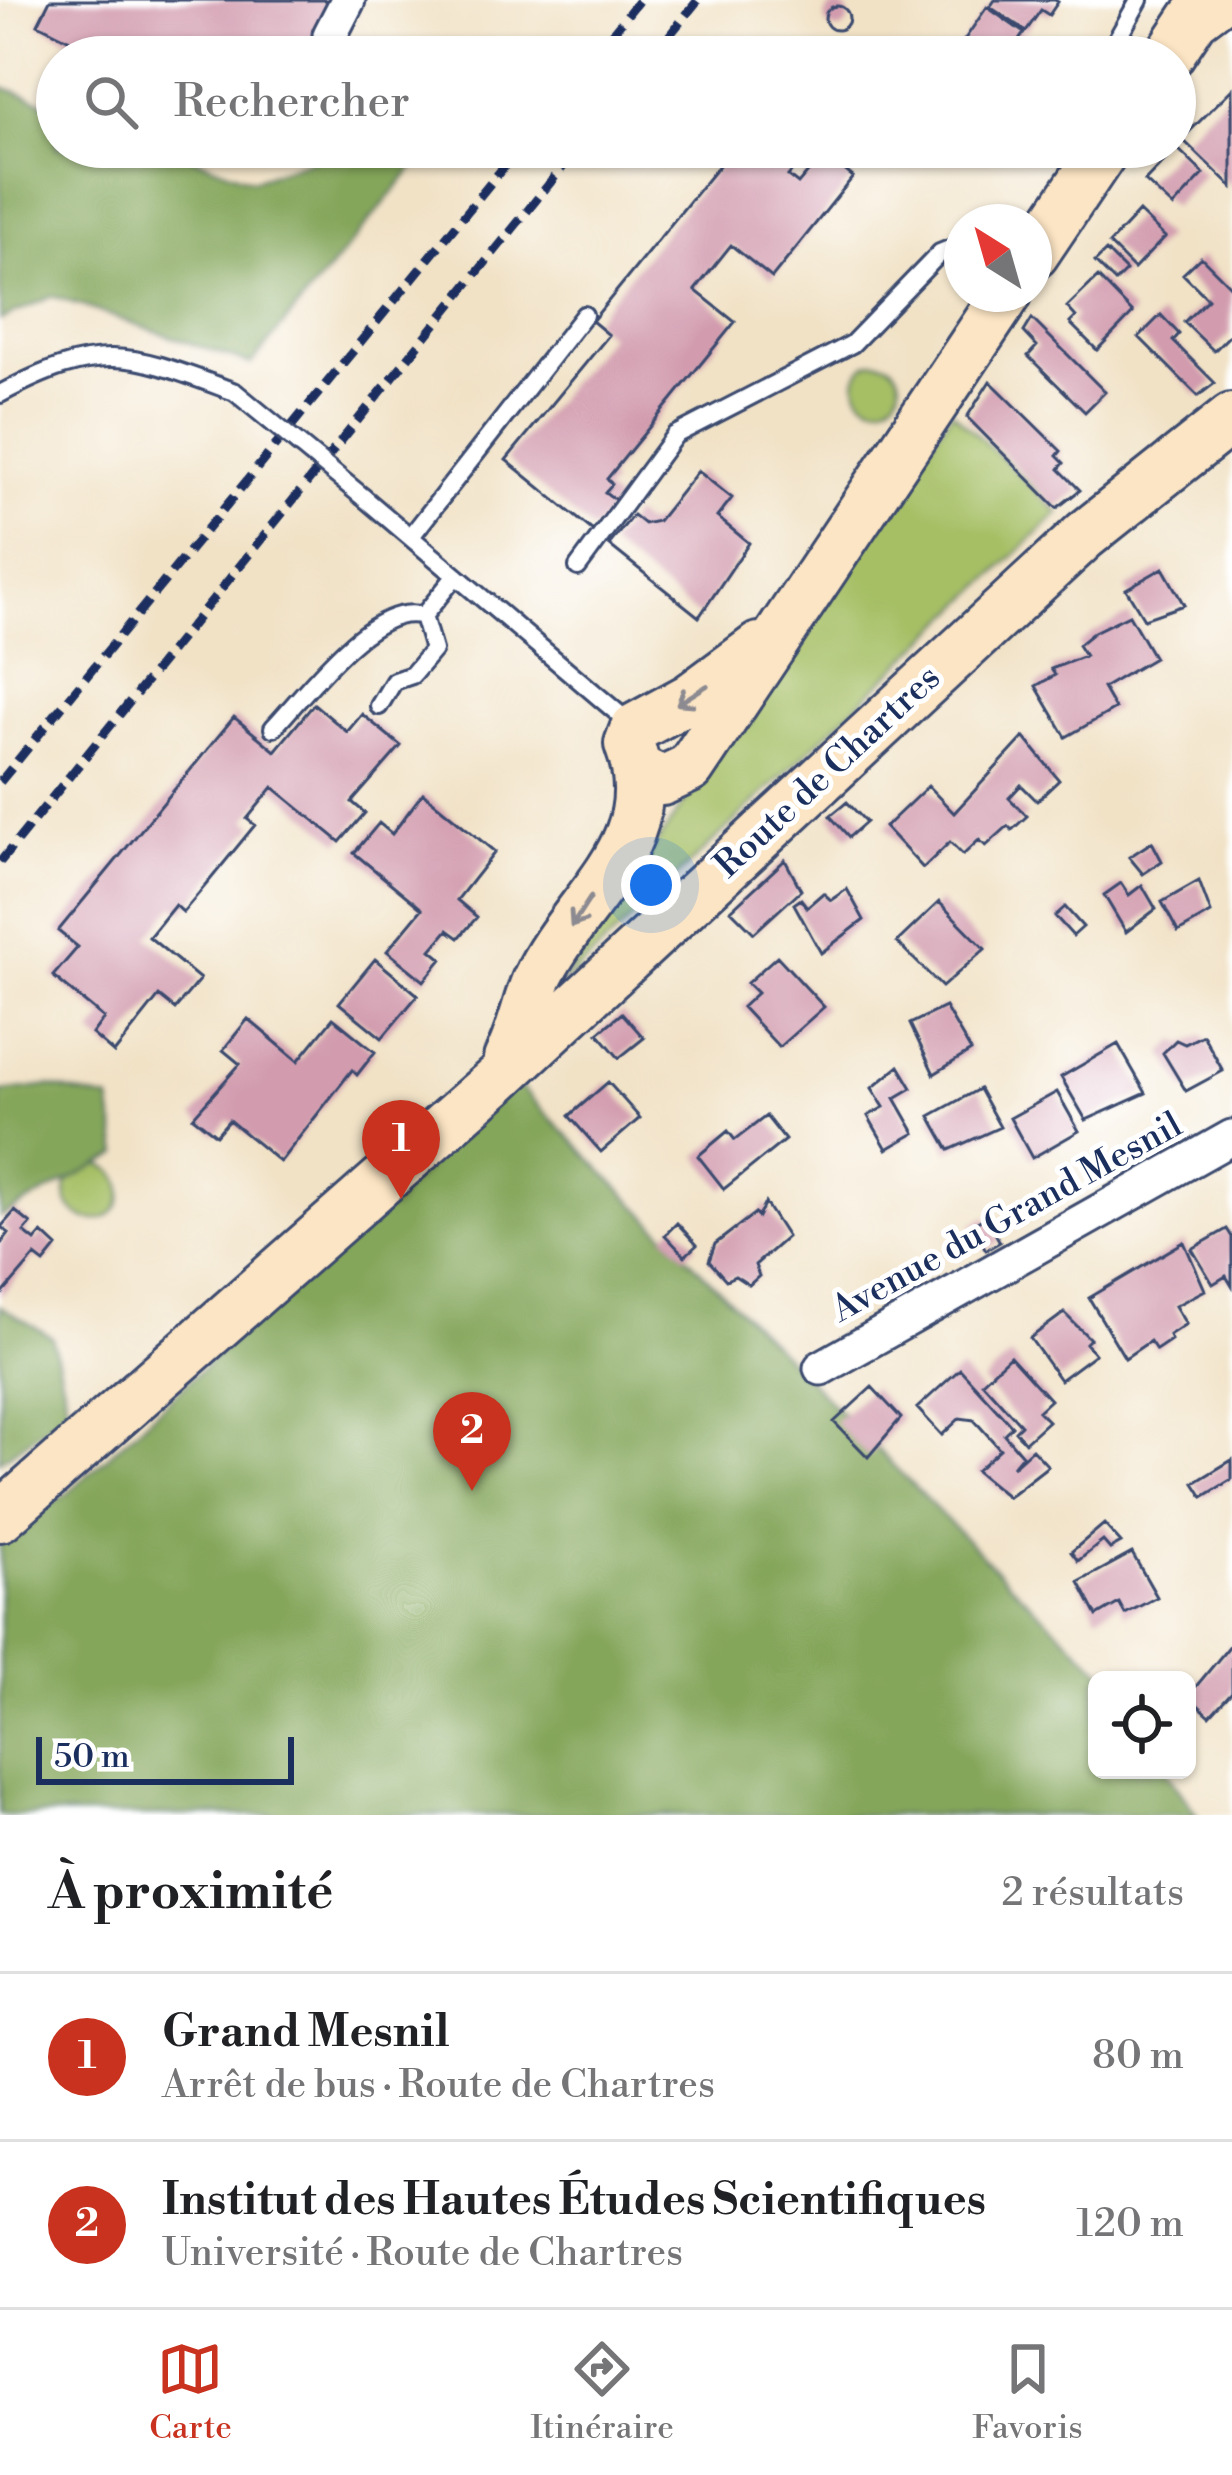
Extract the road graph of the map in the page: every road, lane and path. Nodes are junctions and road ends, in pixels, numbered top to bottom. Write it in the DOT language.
graph roads {
  1 [pos="348,0"];
  2 [pos="1139,0"];
  3 [pos="1218,0"];
  4 [pos="330,35"];
  5 [pos="1119,36"];
  6 [pos="1182,36"];
  7 [pos="1085,168"];
  8 [pos="1052,222"];
  9 [pos="944,251"];
  10 [pos="995,312"];
  11 [pos="584,315"];
  12 [pos="0,394"];
  13 [pos="1232,418"];
  14 [pos="412,536"];
  15 [pos="578,567"];
  16 [pos="454,578"];
  17 [pos="422,616"];
  18 [pos="379,706"];
  19 [pos="273,728"];
  20 [pos="637,748"];
  21 [pos="499,1078"];
  22 [pos="1232,1137"];
  23 [pos="821,1368"];
  24 [pos="0,1516"];
  1 -- 4 [label="street"];
  2 -- 5 [label="lane"];
  3 -- 6 [label="main road"];
  7 -- 8 [label="main road"];
  9 -- 15 [label="lane"];
  10 -- 20 [label="main road"];
  11 -- 14 [label="lane"];
  12 -- 14 [label="lane, bridge"];
  13 -- 21 [label="main road, Route de Chartres"];
  14 -- 16 [label="lane"];
  16 -- 17 [label="lane"];
  16 -- 20 [label="lane"];
  17 -- 18 [label="lane"];
  17 -- 19 [label="lane"];
  20 -- 21 [label="main road, one-way"];
  21 -- 24 [label="main road, Route de Chartres"];
  22 -- 23 [label="street, Avenue du Grand Mesnil"];
}
